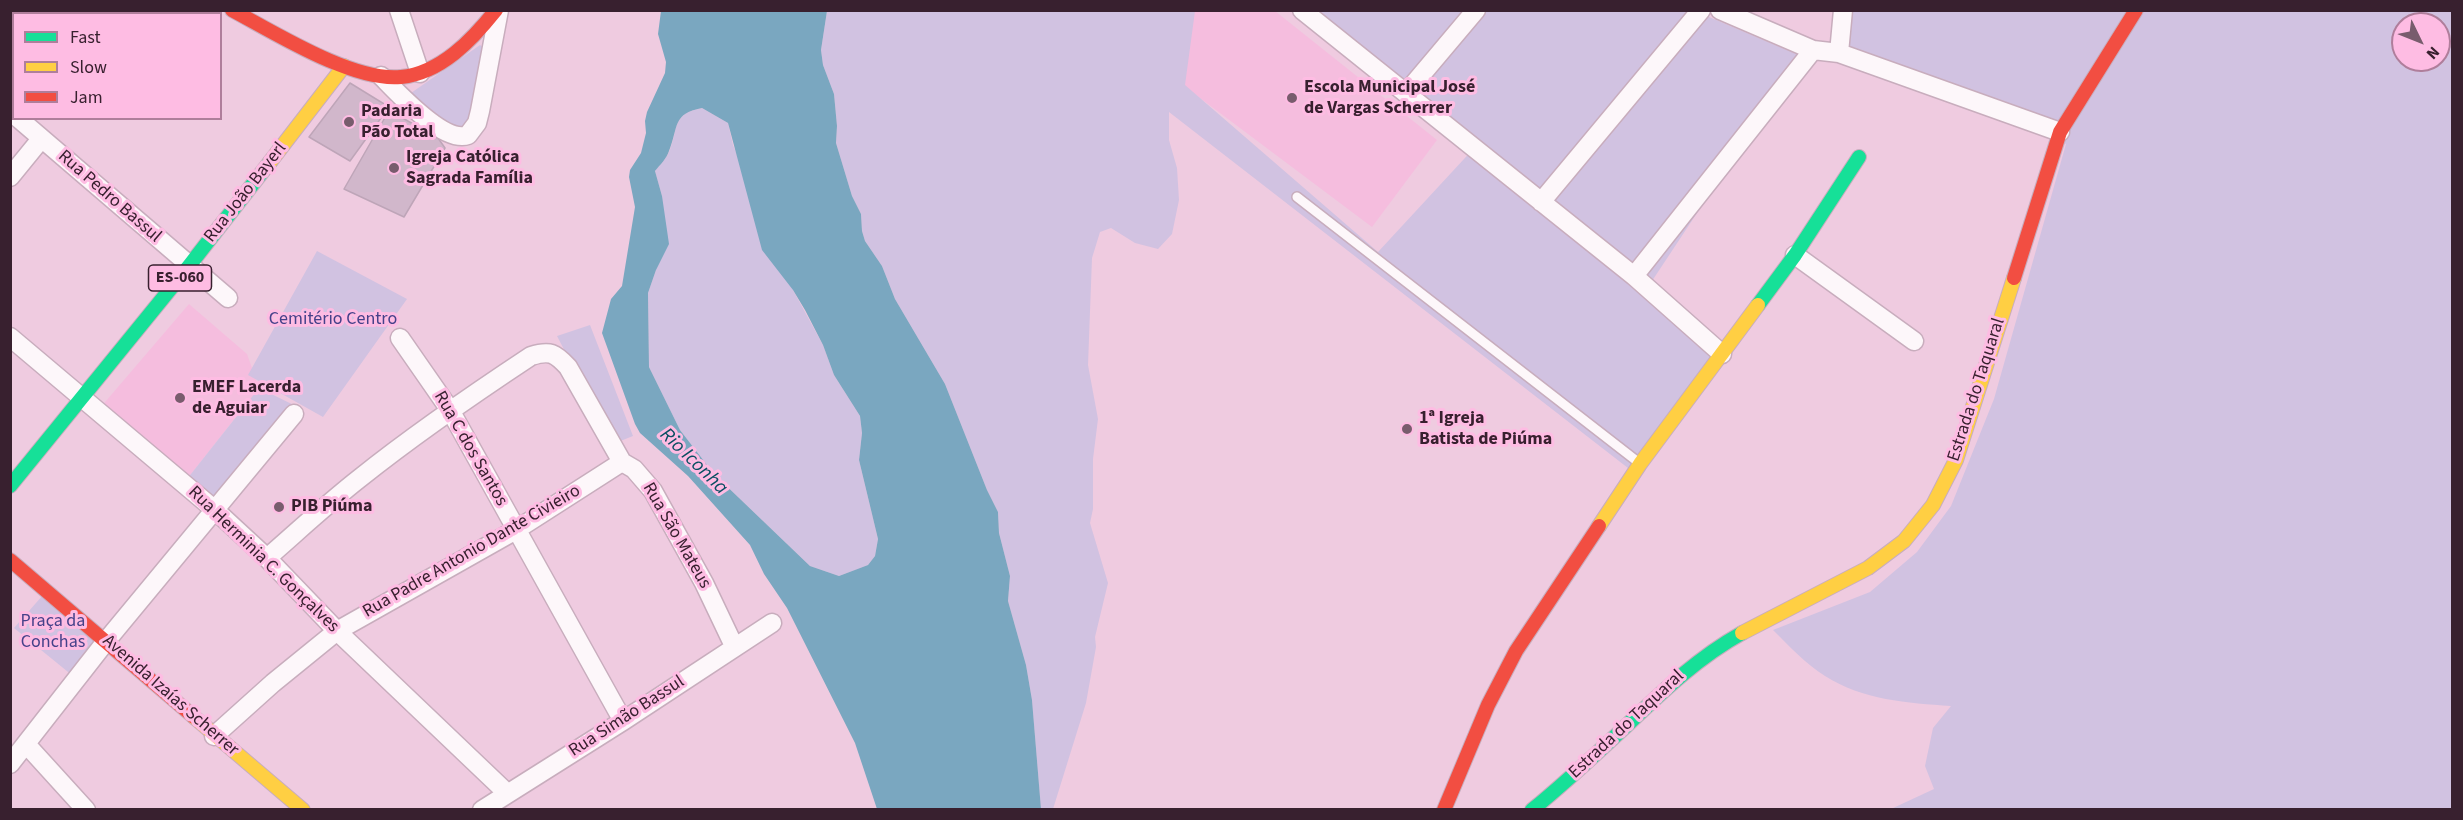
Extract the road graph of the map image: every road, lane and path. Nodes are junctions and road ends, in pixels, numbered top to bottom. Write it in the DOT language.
graph roads {
  1 [pos="232,10"];
  2 [pos="399,10"];
  3 [pos="497,10"];
  4 [pos="1302,10"];
  5 [pos="1476,10"];
  6 [pos="1701,10"];
  7 [pos="1720,10"];
  8 [pos="1843,10"];
  9 [pos="2136,10"];
  10 [pos="1813,50"];
  11 [pos="1839,53"];
  12 [pos="344,66"];
  13 [pos="420,73"];
  14 [pos="381,76"];
  15 [pos="1406,93"];
  16 [pos="20,120"];
  17 [pos="2060,132"];
  18 [pos="41,139"];
  19 [pos="1859,157"];
  20 [pos="10,177"];
  21 [pos="1298,197"];
  22 [pos="1541,202"];
  23 [pos="1795,255"];
  24 [pos="189,266"];
  25 [pos="1634,276"];
  26 [pos="228,298"];
  27 [pos="10,337"];
  28 [pos="400,338"];
  29 [pos="1914,341"];
  30 [pos="1722,354"];
  31 [pos="84,398"];
  32 [pos="450,410"];
  33 [pos="294,414"];
  34 [pos="622,462"];
  35 [pos="1640,464"];
  36 [pos="10,486"];
  37 [pos="215,510"];
  38 [pos="516,530"];
  39 [pos="267,558"];
  40 [pos="10,560"];
  41 [pos="772,622"];
  42 [pos="337,631"];
  43 [pos="107,640"];
  44 [pos="734,646"];
  45 [pos="623,721"];
  46 [pos="214,736"];
  47 [pos="26,744"];
  48 [pos="10,764"];
  49 [pos="507,794"];
  50 [pos="86,810"];
  51 [pos="303,810"];
  52 [pos="482,810"];
  53 [pos="1444,810"];
  54 [pos="1532,810"];
  1 -- 12 [label="street"];
  2 -- 13 [label="street"];
  3 -- 13 [label="street"];
  3 -- 14 [label="street"];
  4 -- 15 [label="street"];
  5 -- 15 [label="street"];
  6 -- 22 [label="street"];
  7 -- 10 [label="street"];
  8 -- 11 [label="street"];
  9 -- 17 [label="street, Estrada do Taquaral"];
  10 -- 11 [label="street"];
  10 -- 25 [label="street"];
  11 -- 17 [label="street"];
  12 -- 14 [label="street"];
  12 -- 24 [label="street, Rua João Bayerl / ES-060"];
  13 -- 14 [label="street"];
  15 -- 22 [label="street"];
  16 -- 18 [label="street, Rua Pedro Bassul"];
  17 -- 54 [label="street, Estrada do Taquaral"];
  18 -- 20 [label="street"];
  18 -- 24 [label="street, Rua Pedro Bassul"];
  19 -- 23 [label="street"];
  21 -- 35 [label="lane"];
  22 -- 25 [label="street"];
  23 -- 29 [label="street"];
  23 -- 30 [label="street"];
  24 -- 26 [label="street, Rua Pedro Bassul"];
  24 -- 31 [label="street, Rua João Bayerl / ES-060"];
  25 -- 30 [label="street"];
  27 -- 31 [label="street, Rua Herminia C. Gonçalves"];
  28 -- 32 [label="street, Rua C dos Santos"];
  30 -- 35 [label="street"];
  31 -- 36 [label="street, Rua João Bayerl / ES-060"];
  31 -- 37 [label="street, Rua Herminia C. Gonçalves"];
  32 -- 34 [label="street, Rua São Mateus"];
  32 -- 38 [label="street, Rua C dos Santos"];
  32 -- 39 [label="street"];
  33 -- 37 [label="street"];
  34 -- 38 [label="street, Rua Padre Antonio Dante Civieiro"];
  34 -- 44 [label="street, Rua São Mateus"];
  35 -- 53 [label="street"];
  37 -- 39 [label="street, Rua Herminia C. Gonçalves"];
  37 -- 43 [label="street"];
  38 -- 42 [label="street, Rua Padre Antonio Dante Civieiro"];
  38 -- 45 [label="street, Rua C dos Santos"];
  39 -- 42 [label="street, Rua Herminia C. Gonçalves"];
  40 -- 43 [label="street, Avenida Izaías Scherrer"];
  41 -- 44 [label="street, Rua Simão Bassul"];
  42 -- 46 [label="street, Rua Padre Antonio Dante Civieiro"];
  42 -- 49 [label="street, Rua Herminia C. Gonçalves"];
  43 -- 46 [label="street, Avenida Izaías Scherrer"];
  43 -- 47 [label="street"];
  44 -- 45 [label="street, Rua Simão Bassul"];
  45 -- 49 [label="street, Rua Simão Bassul"];
  46 -- 51 [label="street, Avenida Izaías Scherrer"];
  47 -- 48 [label="street"];
  47 -- 50 [label="street"];
  49 -- 52 [label="street, Rua Simão Bassul"];
}
